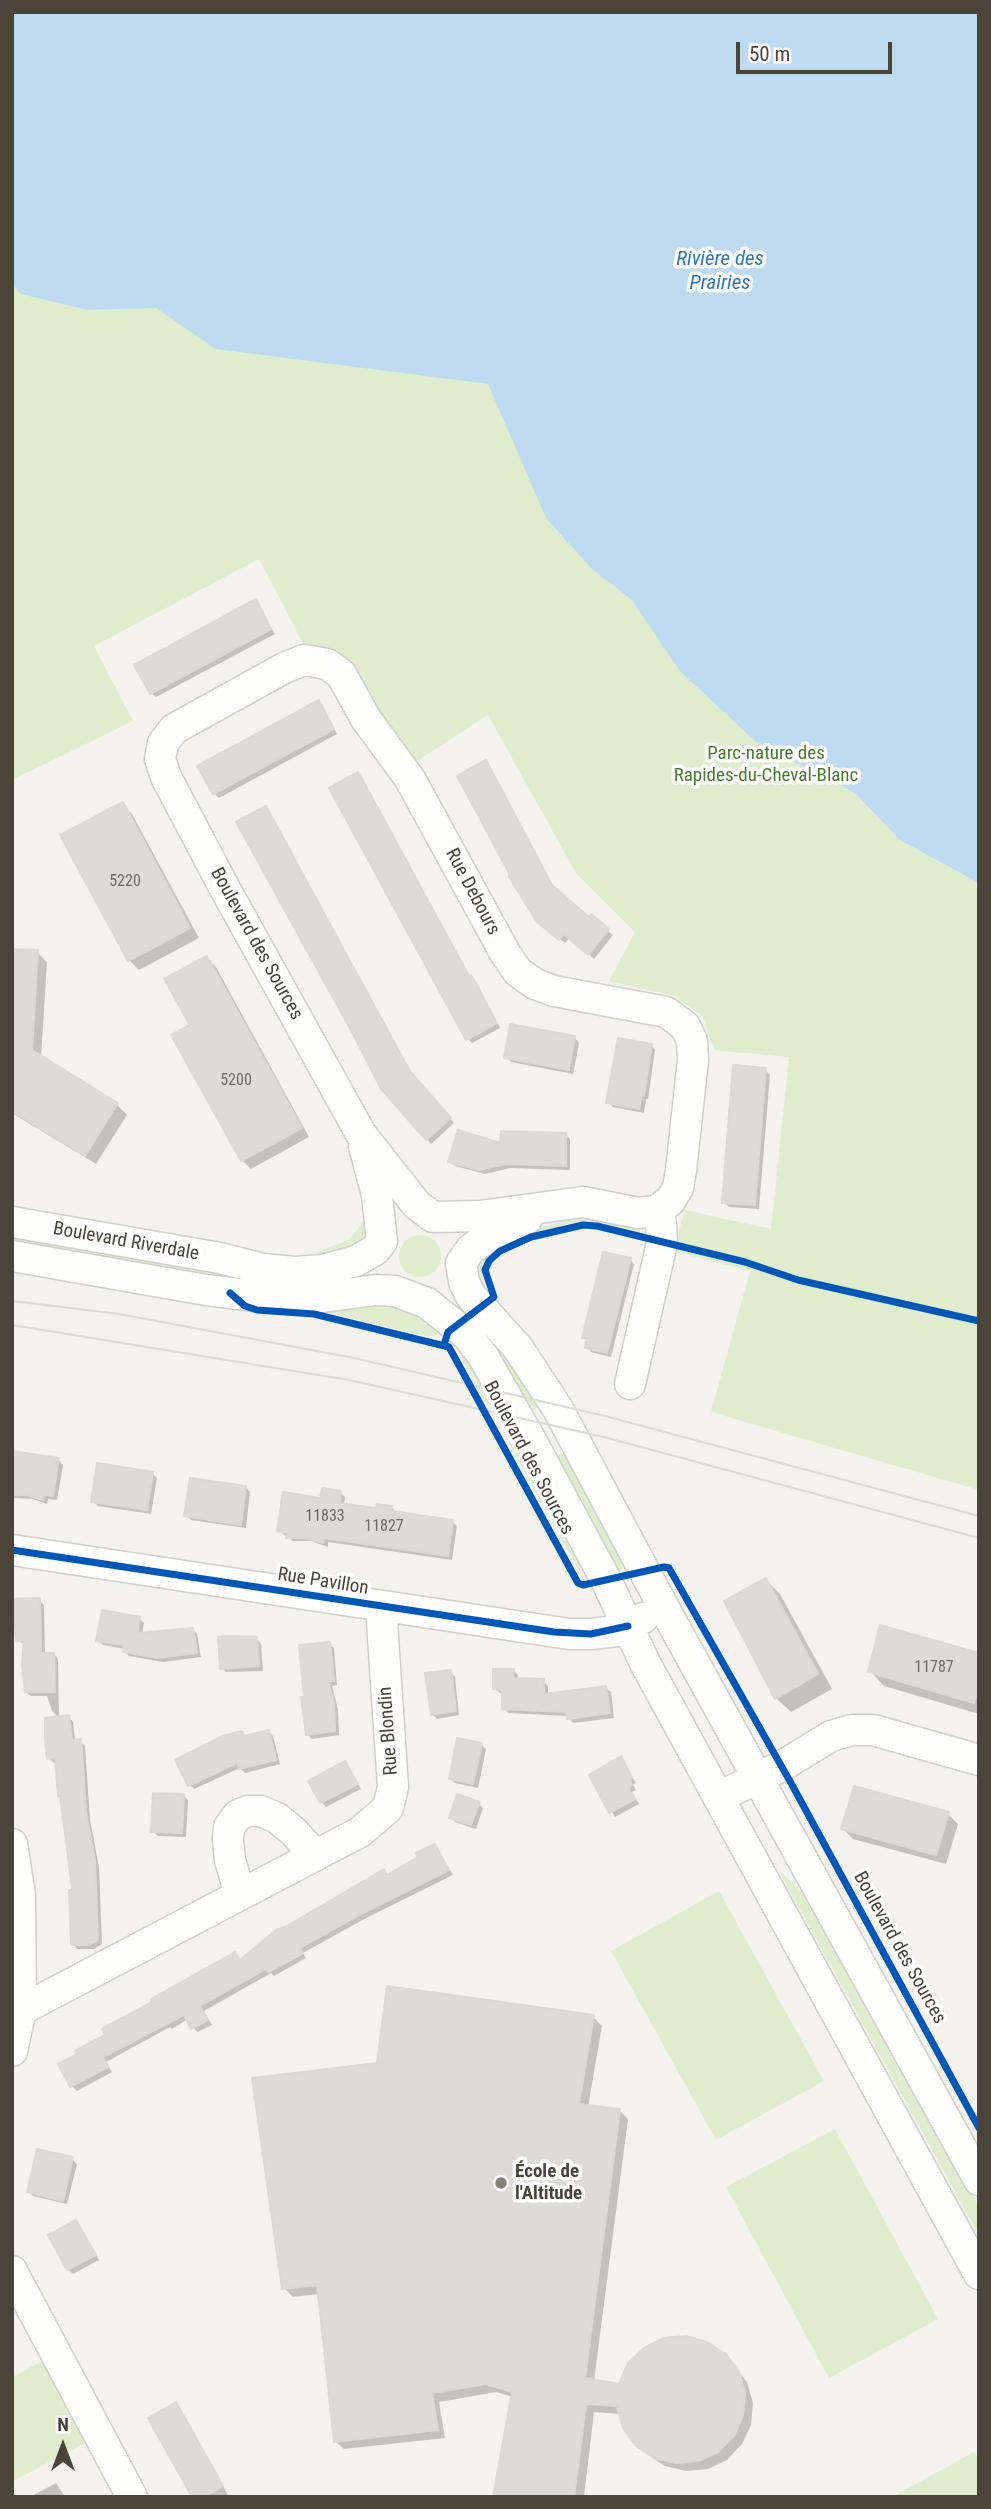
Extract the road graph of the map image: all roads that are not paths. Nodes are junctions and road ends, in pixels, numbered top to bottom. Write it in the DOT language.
graph roads {
  1 [pos="161,750"];
  2 [pos="361,1134"];
  3 [pos="553,1208"];
  4 [pos="656,1211"];
  5 [pos="433,1217"];
  6 [pos="12,1222"];
  7 [pos="382,1241"];
  8 [pos="12,1256"];
  9 [pos="461,1263"];
  10 [pos="407,1294"];
  11 [pos="629,1384"];
  12 [pos="12,1550"];
  13 [pos="381,1607"];
  14 [pos="664,1608"];
  15 [pos="628,1626"];
  16 [pos="979,1760"];
  17 [pos="758,1777"];
  18 [pos="719,1797"];
  19 [pos="12,1844"];
  20 [pos="315,1855"];
  21 [pos="240,1894"];
  22 [pos="21,2010"];
  23 [pos="12,2051"];
  24 [pos="979,2180"];
  25 [pos="12,2271"];
  26 [pos="979,2274"];
  27 [pos="132,2497"];
  1 -- 2 [label="street, Boulevard des Sources"];
  1 -- 4 [label="street, Rue Debours"];
  2 -- 5 [label="street, Boulevard des Sources"];
  2 -- 7 [label="street, Boulevard des Sources"];
  3 -- 4 [label="street"];
  3 -- 5 [label="street"];
  3 -- 9 [label="street"];
  4 -- 11 [label="street"];
  5 -- 7 [label="street"];
  5 -- 9 [label="street"];
  6 -- 7 [label="street, Boulevard Riverdale"];
  7 -- 10 [label="street"];
  8 -- 10 [label="street, Boulevard Riverdale"];
  9 -- 10 [label="street"];
  9 -- 14 [label="street"];
  10 -- 15 [label="street, Boulevard des Sources"];
  12 -- 13 [label="street, Rue Pavillon"];
  13 -- 15 [label="street, Rue Pavillon"];
  13 -- 20 [label="street, Rue Blondin"];
  14 -- 15 [label="street, Rue Pavillon"];
  14 -- 17 [label="street"];
  15 -- 18 [label="street, Boulevard des Sources"];
  16 -- 17 [label="street"];
  17 -- 18 [label="street"];
  17 -- 24 [label="street"];
  18 -- 26 [label="street, Boulevard des Sources"];
  19 -- 22 [label="street"];
  20 -- 21 [label="street, Rue Blondin"];
  20 -- 21 [label="street"];
  21 -- 22 [label="street, Rue Blondin"];
  22 -- 23 [label="street"];
  25 -- 27 [label="street"];
}
